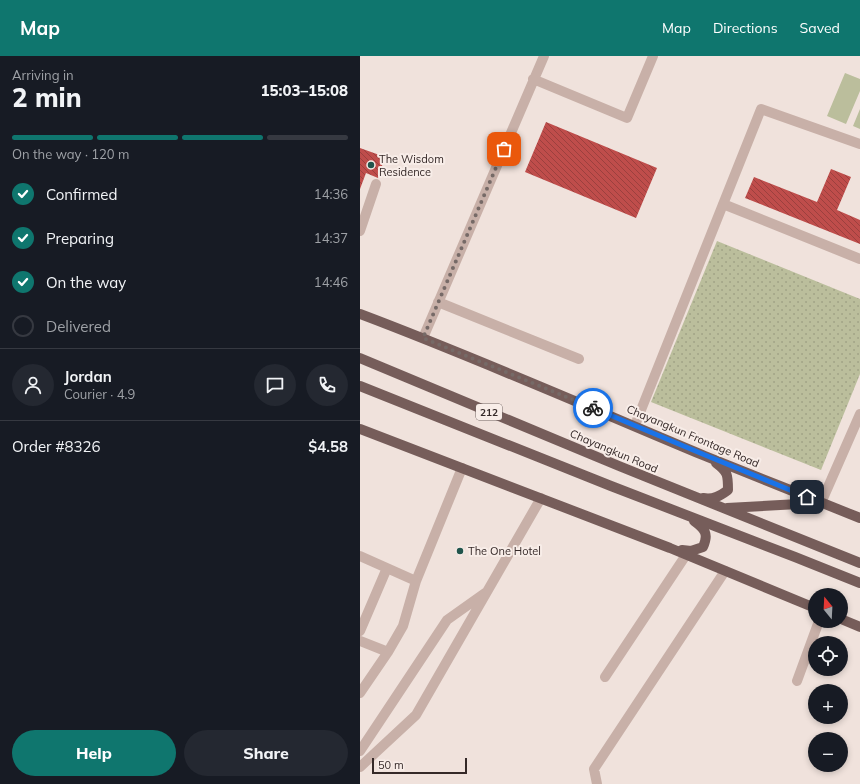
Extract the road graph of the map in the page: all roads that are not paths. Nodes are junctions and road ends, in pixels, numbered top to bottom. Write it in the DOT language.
graph roads {
  1 [pos="544,56"];
  2 [pos="653,56"];
  3 [pos="533,79"];
  4 [pos="860,144"];
  5 [pos="376,184"];
  6 [pos="723,204"];
  7 [pos="360,228"];
  8 [pos="860,259"];
  9 [pos="438,302"];
  10 [pos="360,314"];
  11 [pos="423,338"];
  12 [pos="360,358"];
  13 [pos="579,359"];
  14 [pos="360,386"];
  15 [pos="860,414"];
  16 [pos="635,425"];
  17 [pos="360,429"];
  18 [pos="705,455"];
  19 [pos="462,468"];
  20 [pos="693,496"];
  21 [pos="541,498"];
  22 [pos="821,502"];
  23 [pos="723,509"];
  24 [pos="685,514"];
  25 [pos="860,518"];
  26 [pos="670,548"];
  27 [pos="686,555"];
  28 [pos="360,556"];
  29 [pos="860,563"];
  30 [pos="387,568"];
  31 [pos="725,571"];
  32 [pos="416,581"];
  33 [pos="860,583"];
  34 [pos="487,591"];
  35 [pos="808,605"];
  36 [pos="848,622"];
  37 [pos="860,627"];
  38 [pos="817,628"];
  39 [pos="360,631"];
  40 [pos="360,641"];
  41 [pos="388,652"];
  42 [pos="605,677"];
  43 [pos="797,681"];
  44 [pos="360,693"];
  45 [pos="360,751"];
  46 [pos="360,767"];
  47 [pos="597,784"];
  1 -- 3 [label="street"];
  2 -- 3 [label="street"];
  3 -- 9 [label="street"];
  4 -- 6 [label="street"];
  5 -- 7 [label="street"];
  6 -- 8 [label="street"];
  6 -- 16 [label="street"];
  9 -- 11 [label="street"];
  9 -- 13 [label="street"];
  10 -- 11 [label="main road, Chayangkun Frontage Road"];
  11 -- 16 [label="main road, Chayangkun Frontage Road"];
  12 -- 20 [label="main road, Chayangkun Road / 212"];
  14 -- 24 [label="main road, 212"];
  15 -- 22 [label="street"];
  16 -- 18 [label="main road, Chayangkun Frontage Road"];
  17 -- 19 [label="main road"];
  18 -- 20 [label="main road"];
  18 -- 22 [label="main road, Chayangkun Frontage Road"];
  19 -- 21 [label="main road"];
  19 -- 32 [label="street"];
  20 -- 23 [label="main road, Chayangkun Road / 212"];
  21 -- 26 [label="main road"];
  21 -- 34 [label="street"];
  22 -- 23 [label="main road"];
  22 -- 25 [label="main road, Chayangkun Frontage Road"];
  23 -- 29 [label="main road, Chayangkun Road / 212"];
  24 -- 26 [label="main road"];
  24 -- 33 [label="main road, 212"];
  26 -- 27 [label="main road"];
  27 -- 31 [label="main road"];
  27 -- 42 [label="street"];
  28 -- 30 [label="street"];
  30 -- 32 [label="street"];
  30 -- 39 [label="street"];
  31 -- 35 [label="main road"];
  31 -- 47 [label="street"];
  32 -- 41 [label="street"];
  34 -- 45 [label="street"];
  34 -- 46 [label="street"];
  36 -- 37 [label="main road"];
  38 -- 43 [label="street"];
  40 -- 41 [label="street"];
  41 -- 44 [label="street"];
}
